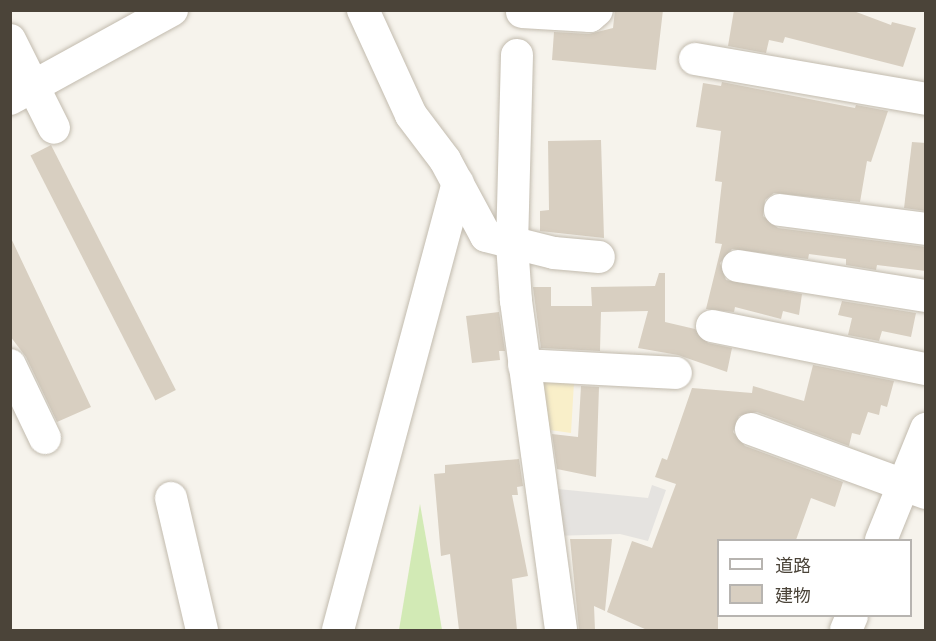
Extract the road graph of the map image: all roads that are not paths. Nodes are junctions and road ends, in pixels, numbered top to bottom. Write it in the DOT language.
graph roads {
  1 [pos="172,10"];
  2 [pos="363,10"];
  3 [pos="597,10"];
  4 [pos="522,12"];
  5 [pos="10,40"];
  6 [pos="517,55"];
  7 [pos="695,59"];
  8 [pos="22,92"];
  9 [pos="926,99"];
  10 [pos="54,128"];
  11 [pos="458,183"];
  12 [pos="780,210"];
  13 [pos="926,229"];
  14 [pos="512,244"];
  15 [pos="599,256"];
  16 [pos="738,266"];
  17 [pos="926,296"];
  18 [pos="712,326"];
  19 [pos="10,365"];
  20 [pos="524,365"];
  21 [pos="926,369"];
  22 [pos="676,373"];
  23 [pos="752,429"];
  24 [pos="926,429"];
  25 [pos="45,438"];
  26 [pos="914,489"];
  27 [pos="171,498"];
  28 [pos="882,539"];
  29 [pos="202,630"];
  30 [pos="338,630"];
  31 [pos="561,630"];
  1 -- 8 [label="street"];
  2 -- 11 [label="street"];
  3 -- 4 [label="street"];
  5 -- 8 [label="street"];
  6 -- 14 [label="street"];
  7 -- 9 [label="street"];
  8 -- 10 [label="street"];
  11 -- 14 [label="street"];
  11 -- 30 [label="street"];
  12 -- 13 [label="street"];
  14 -- 15 [label="street"];
  14 -- 20 [label="street"];
  16 -- 17 [label="street"];
  18 -- 21 [label="street"];
  19 -- 25 [label="street"];
  20 -- 22 [label="street"];
  20 -- 31 [label="street"];
  23 -- 26 [label="street"];
  24 -- 26 [label="street"];
  26 -- 28 [label="street"];
  27 -- 29 [label="street"];
}
